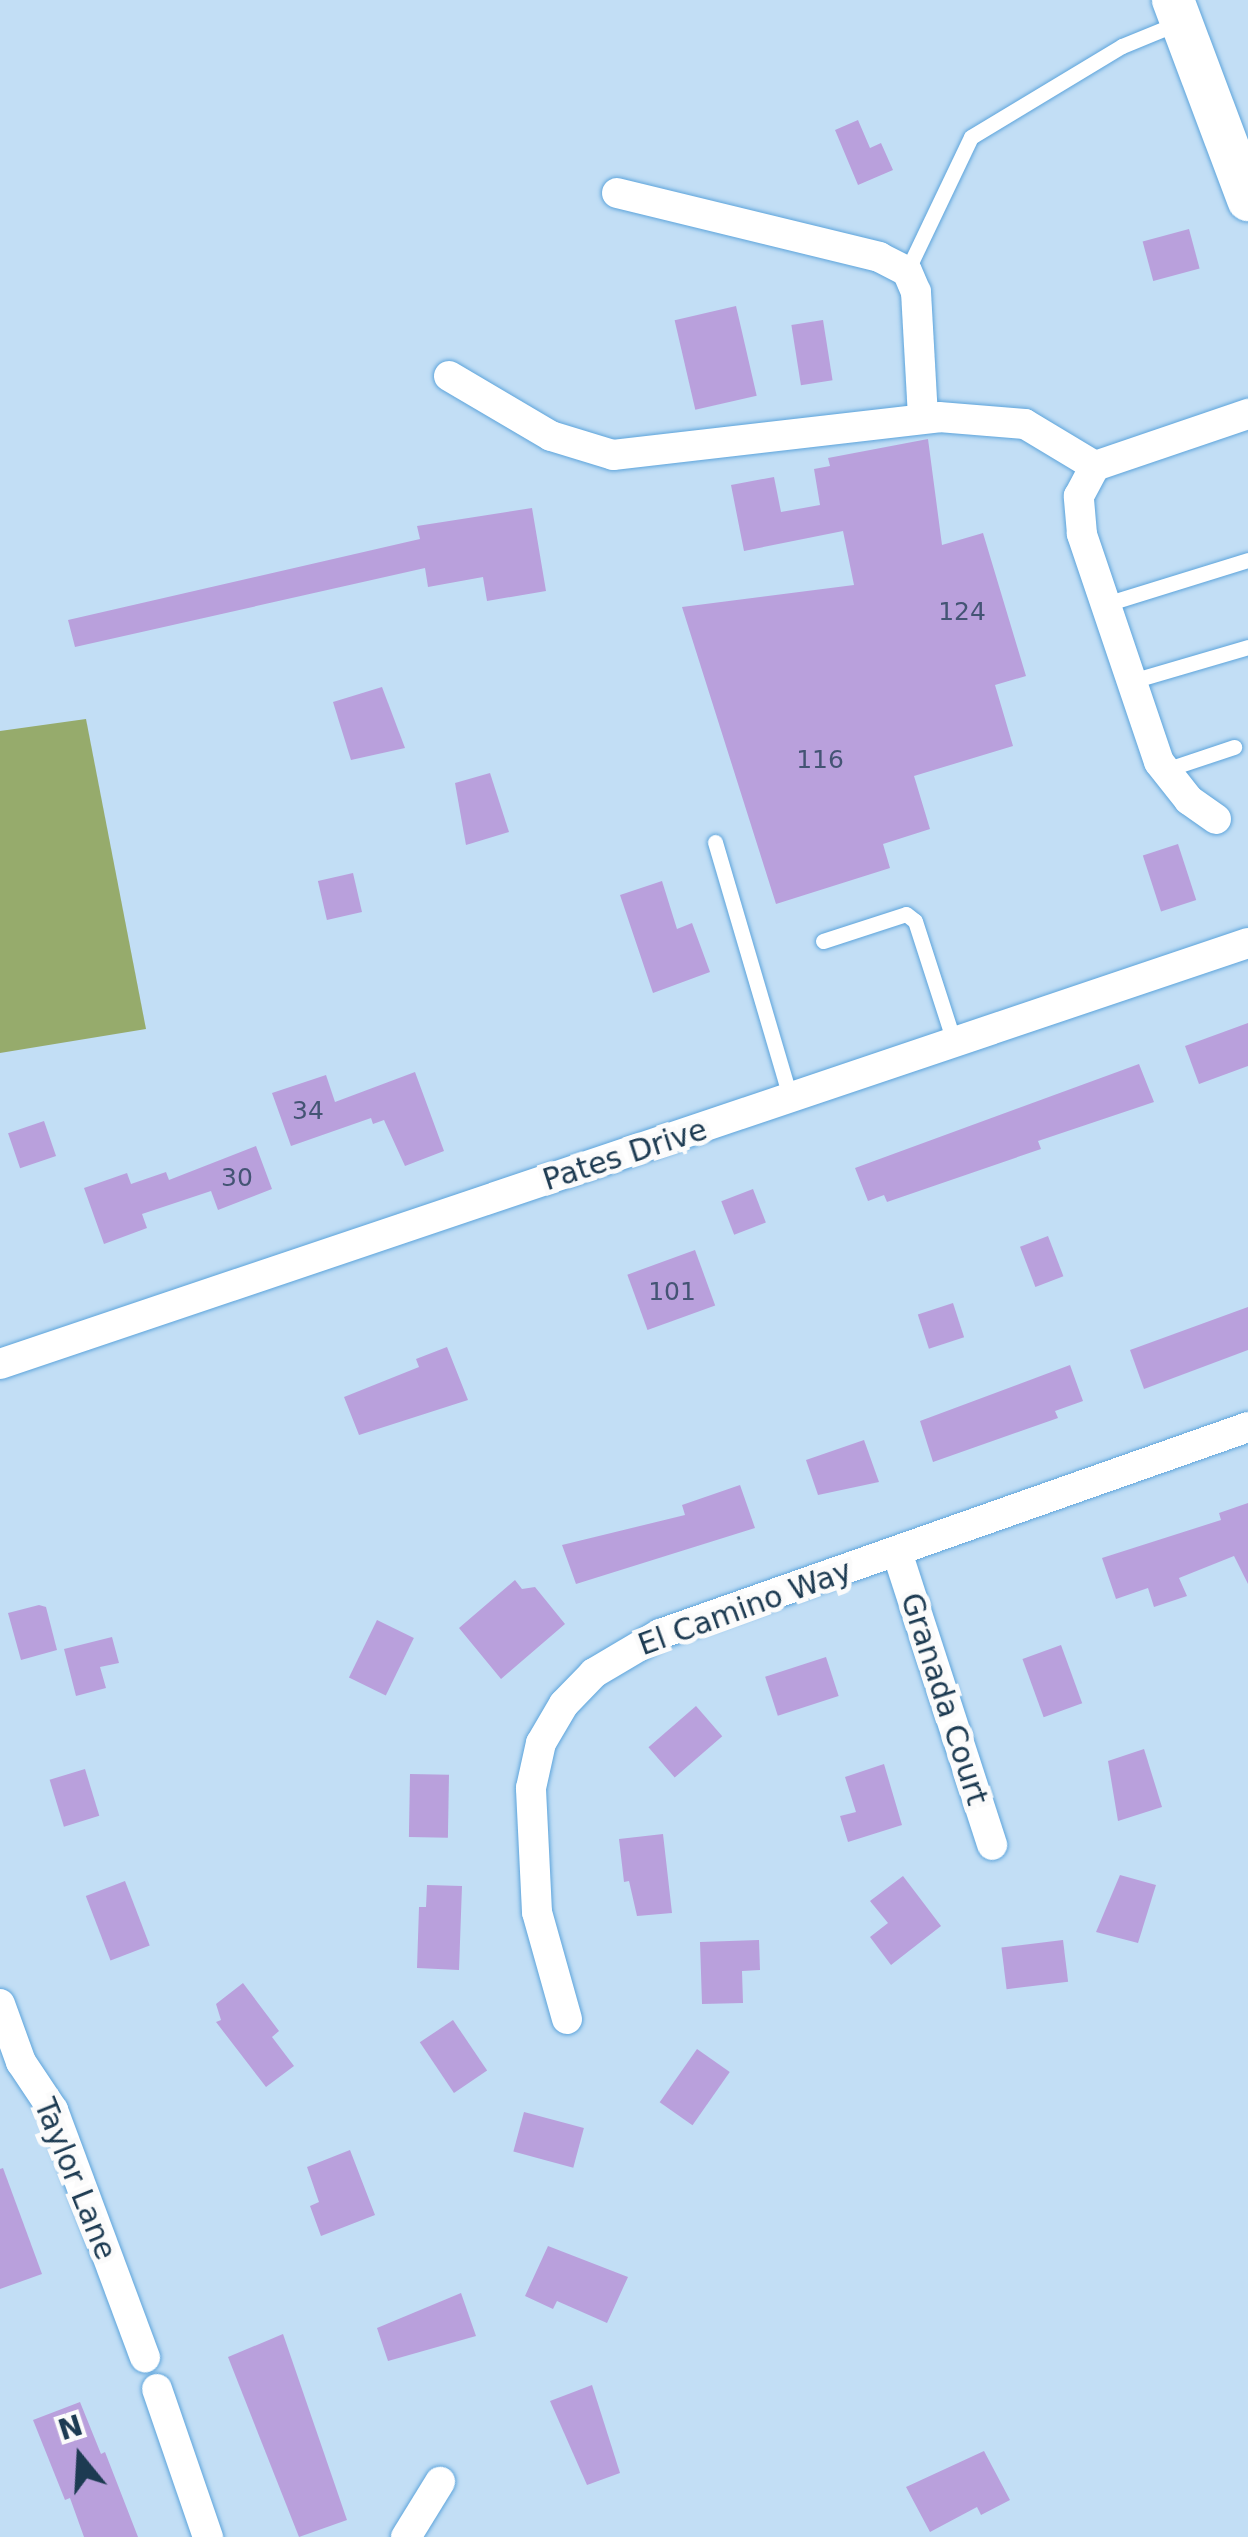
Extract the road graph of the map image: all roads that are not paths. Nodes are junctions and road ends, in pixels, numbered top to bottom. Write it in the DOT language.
graph roads {
  1 [pos="1178,11"];
  2 [pos="617,193"];
  3 [pos="1248,200"];
  4 [pos="907,271"];
  5 [pos="449,376"];
  6 [pos="1248,414"];
  7 [pos="923,418"];
  8 [pos="1095,466"];
  9 [pos="1248,560"];
  10 [pos="1106,604"];
  11 [pos="1248,647"];
  12 [pos="1132,681"];
  13 [pos="1234,747"];
  14 [pos="1164,770"];
  15 [pos="1216,818"];
  16 [pos="715,842"];
  17 [pos="823,941"];
  18 [pos="1248,943"];
  19 [pos="954,1045"];
  20 [pos="791,1100"];
  21 [pos="0,1364"];
  22 [pos="1248,1427"];
  23 [pos="897,1552"];
  24 [pos="992,1845"];
  25 [pos="0,2004"];
  26 [pos="567,2018"];
  27 [pos="11,2066"];
  28 [pos="145,2356"];
  29 [pos="157,2389"];
  30 [pos="440,2482"];
  31 [pos="208,2537"];
  32 [pos="406,2537"];
  1 -- 3 [label="main road"];
  1 -- 4 [label="lane"];
  2 -- 4 [label="street"];
  4 -- 7 [label="street"];
  5 -- 7 [label="street"];
  6 -- 8 [label="street"];
  7 -- 8 [label="street"];
  8 -- 10 [label="street"];
  9 -- 10 [label="lane"];
  10 -- 12 [label="street"];
  11 -- 12 [label="lane"];
  12 -- 14 [label="street"];
  13 -- 14 [label="lane"];
  14 -- 15 [label="street"];
  16 -- 20 [label="lane"];
  17 -- 19 [label="lane"];
  18 -- 19 [label="street, Pates Drive"];
  19 -- 20 [label="street, Pates Drive"];
  20 -- 21 [label="street, Pates Drive"];
  22 -- 23 [label="street, El Camino Way"];
  23 -- 24 [label="street, Granada Court"];
  23 -- 26 [label="street, El Camino Way"];
  25 -- 27 [label="street, Taylor Lane"];
  27 -- 28 [label="street, Taylor Lane"];
  29 -- 31 [label="street"];
  30 -- 32 [label="street"];
}
